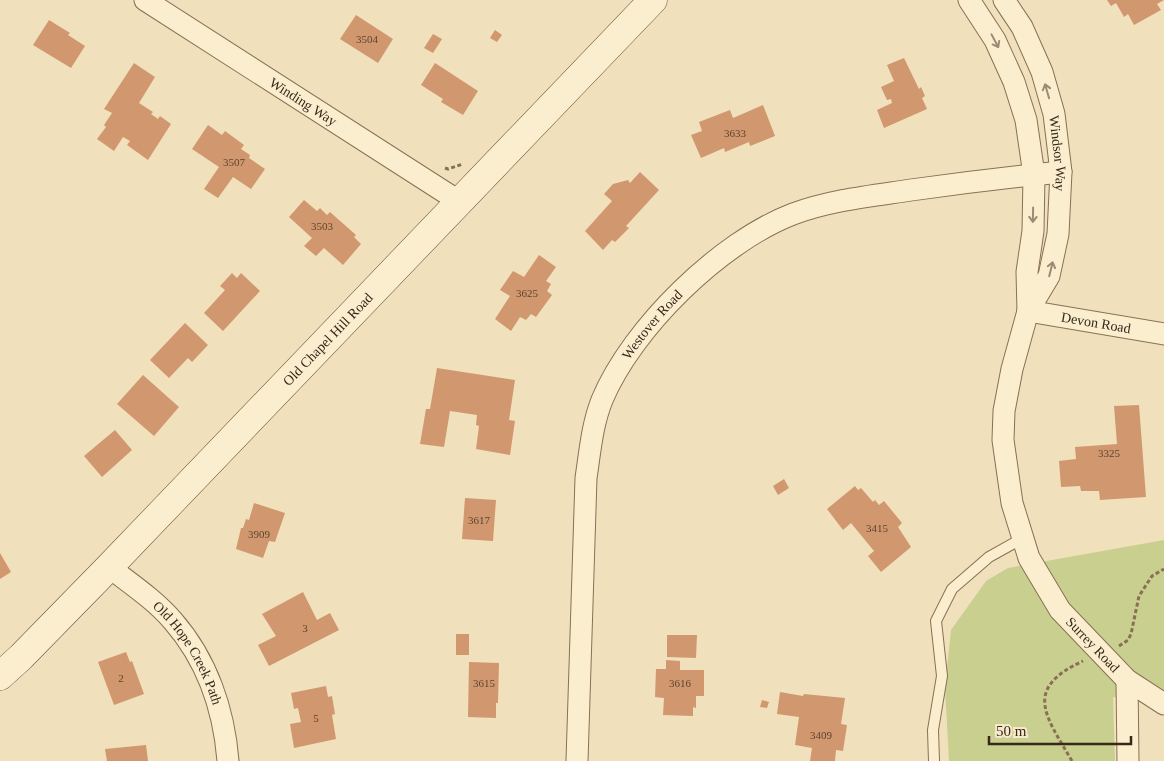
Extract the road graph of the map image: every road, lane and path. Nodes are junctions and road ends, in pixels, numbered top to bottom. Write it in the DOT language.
graph roads {
  1 [pos="145,0"];
  2 [pos="653,0"];
  3 [pos="969,0"];
  4 [pos="1004,0"];
  5 [pos="1061,172"];
  6 [pos="1034,175"];
  7 [pos="460,202"];
  8 [pos="1028,312"];
  9 [pos="1164,334"];
  10 [pos="1023,538"];
  11 [pos="109,567"];
  12 [pos="1036,570"];
  13 [pos="0,676"];
  14 [pos="1127,680"];
  15 [pos="1164,704"];
  16 [pos="228,761"];
  17 [pos="577,761"];
  18 [pos="934,761"];
  19 [pos="1128,761"];
  1 -- 7 [label="street, Winding Way"];
  2 -- 7 [label="street, Old Chapel Hill Road"];
  3 -- 6 [label="street, Windsor Way, one-way"];
  5 -- 4 [label="street, Windsor Way, one-way"];
  5 -- 6 [label="street, Westover Road"];
  8 -- 5 [label="street, Windsor Way, one-way"];
  6 -- 8 [label="street, Windsor Way, one-way"];
  6 -- 17 [label="street, Westover Road"];
  7 -- 11 [label="street, Old Chapel Hill Road"];
  8 -- 9 [label="street, Devon Road"];
  8 -- 10 [label="street, Windsor Way"];
  10 -- 12 [label="street, Windsor Way"];
  10 -- 18 [label="lane"];
  11 -- 13 [label="street, Old Chapel Hill Road"];
  11 -- 16 [label="street, Old Hope Creek Path"];
  12 -- 14 [label="street, Surrey Road"];
  14 -- 15 [label="street, Surrey Road"];
  14 -- 19 [label="street"];
}
